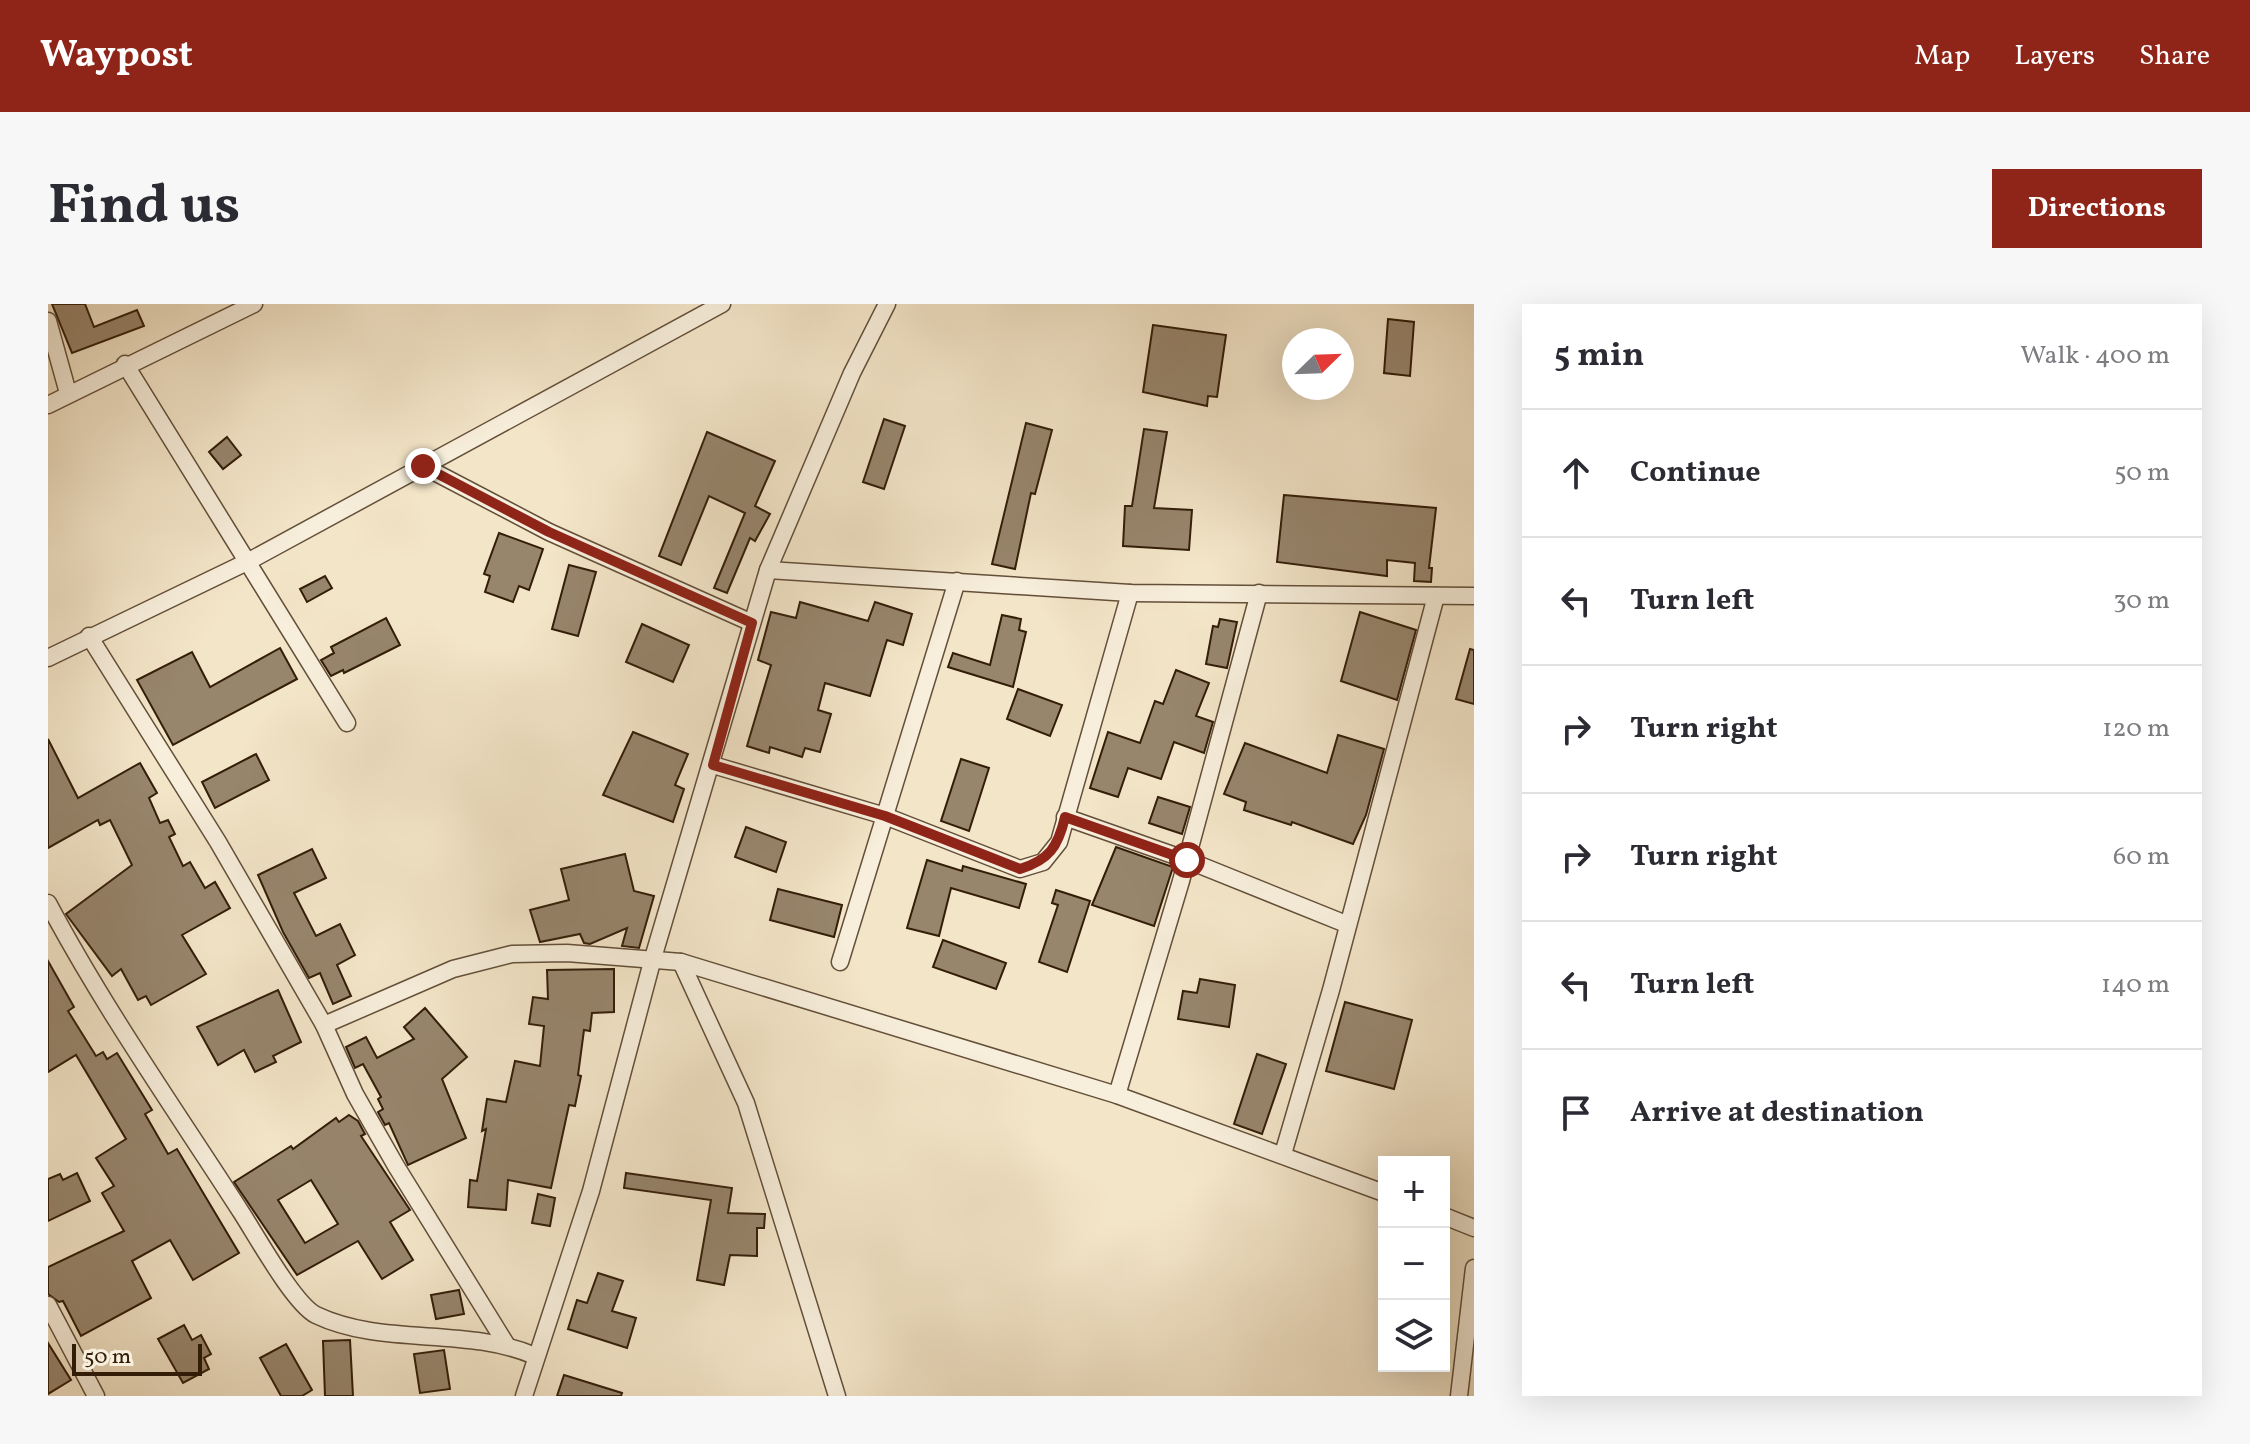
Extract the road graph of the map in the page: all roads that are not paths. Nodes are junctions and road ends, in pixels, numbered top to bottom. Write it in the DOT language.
graph roads {
  1 [pos="254,304"];
  2 [pos="722,304"];
  3 [pos="887,304"];
  4 [pos="48,321"];
  5 [pos="125,364"];
  6 [pos="68,393"];
  7 [pos="48,405"];
  8 [pos="423,466"];
  9 [pos="249,561"];
  10 [pos="768,570"];
  11 [pos="957,581"];
  12 [pos="1130,593"];
  13 [pos="1259,593"];
  14 [pos="1436,596"];
  15 [pos="1474,596"];
  16 [pos="752,623"];
  17 [pos="89,636"];
  18 [pos="48,658"];
  19 [pos="347,723"];
  20 [pos="713,765"];
  21 [pos="885,816"];
  22 [pos="1065,817"];
  23 [pos="1187,860"];
  24 [pos="48,903"];
  25 [pos="1346,924"];
  26 [pos="653,958"];
  27 [pos="681,962"];
  28 [pos="840,962"];
  29 [pos="324,1025"];
  30 [pos="1117,1095"];
  31 [pos="1283,1154"];
  32 [pos="1378,1191"];
  33 [pos="1450,1218"];
  34 [pos="1474,1228"];
  35 [pos="1474,1268"];
  36 [pos="48,1305"];
  37 [pos="506,1344"];
  38 [pos="535,1356"];
  39 [pos="96,1396"];
  40 [pos="524,1396"];
  41 [pos="837,1396"];
  42 [pos="1459,1396"];
  1 -- 5 [label="street"];
  2 -- 8 [label="street"];
  3 -- 10 [label="street"];
  4 -- 6 [label="street"];
  5 -- 6 [label="street"];
  5 -- 9 [label="street"];
  6 -- 7 [label="street"];
  8 -- 9 [label="street"];
  8 -- 16 [label="street"];
  9 -- 17 [label="street"];
  9 -- 19 [label="street"];
  10 -- 11 [label="street"];
  10 -- 16 [label="street"];
  11 -- 12 [label="street"];
  11 -- 21 [label="street"];
  12 -- 13 [label="street"];
  12 -- 22 [label="street"];
  13 -- 14 [label="street"];
  13 -- 23 [label="street"];
  14 -- 15 [label="street"];
  14 -- 25 [label="street"];
  16 -- 20 [label="street"];
  17 -- 18 [label="street"];
  17 -- 29 [label="street"];
  20 -- 21 [label="street"];
  20 -- 26 [label="street"];
  21 -- 22 [label="street"];
  21 -- 28 [label="street"];
  22 -- 23 [label="street"];
  23 -- 25 [label="street"];
  23 -- 30 [label="street"];
  24 -- 37 [label="street"];
  25 -- 31 [label="street"];
  26 -- 27 [label="street"];
  26 -- 29 [label="street"];
  26 -- 38 [label="street"];
  27 -- 30 [label="street"];
  27 -- 41 [label="street"];
  29 -- 37 [label="street"];
  30 -- 31 [label="street"];
  31 -- 32 [label="street"];
  33 -- 34 [label="street"];
  35 -- 42 [label="street"];
  36 -- 39 [label="street"];
  37 -- 38 [label="street"];
  38 -- 40 [label="street"];
}
